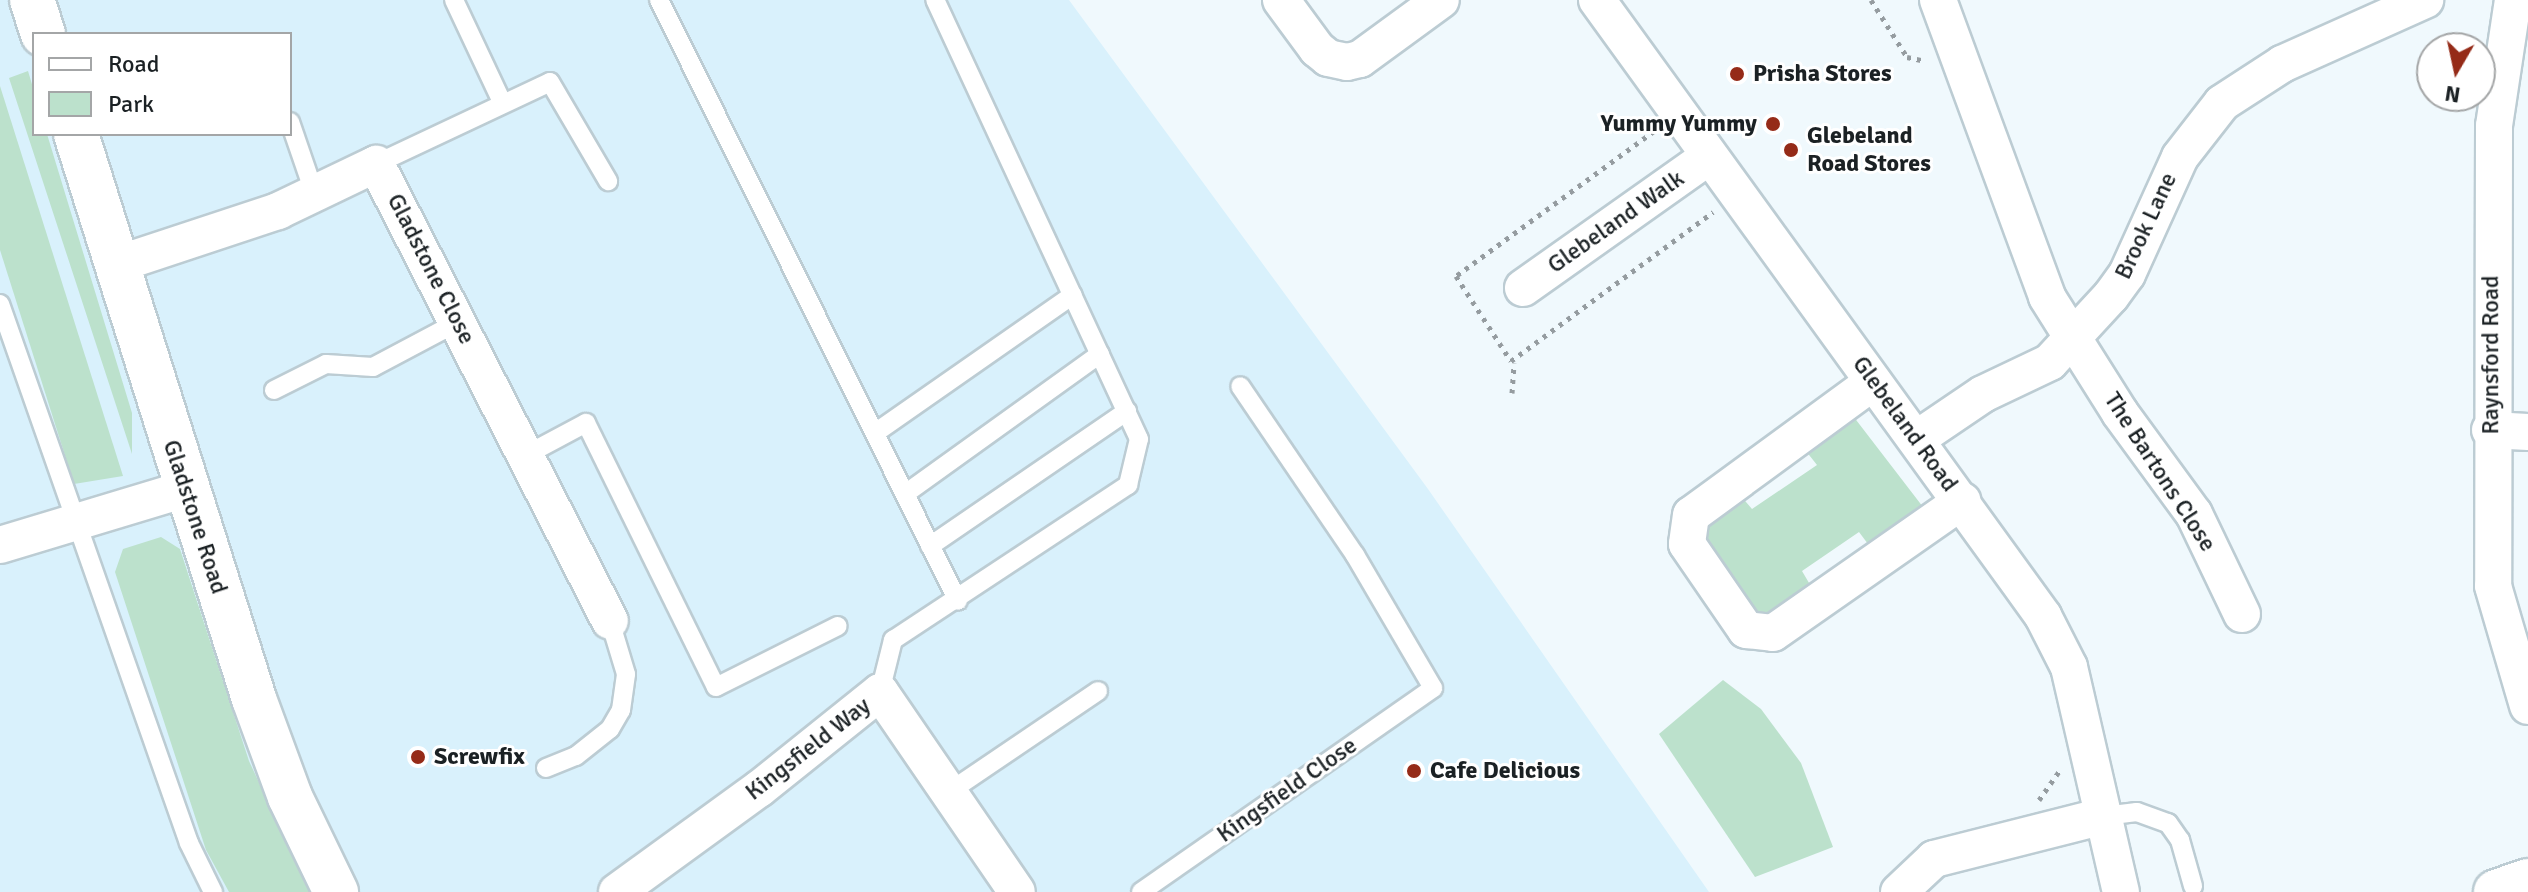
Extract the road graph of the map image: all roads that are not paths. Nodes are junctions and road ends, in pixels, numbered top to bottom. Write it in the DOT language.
graph roads {
  1 [pos="32,0"];
  2 [pos="454,0"];
  3 [pos="659,0"];
  4 [pos="935,0"];
  5 [pos="1281,0"];
  6 [pos="1441,0"];
  7 [pos="1597,0"];
  8 [pos="1938,0"];
  9 [pos="2425,0"];
  10 [pos="2513,0"];
  11 [pos="42,32"];
  12 [pos="502,102"];
  13 [pos="292,128"];
  14 [pos="77,136"];
  15 [pos="1708,157"];
  16 [pos="376,164"];
  17 [pos="608,181"];
  18 [pos="315,195"];
  19 [pos="118,264"];
  20 [pos="1523,288"];
  21 [pos="1073,295"];
  22 [pos="0,304"];
  23 [pos="458,322"];
  24 [pos="2072,334"];
  25 [pos="1100,354"];
  26 [pos="1873,382"];
  27 [pos="1240,386"];
  28 [pos="274,390"];
  29 [pos="1127,411"];
  30 [pos="2490,430"];
  31 [pos="2528,432"];
  32 [pos="875,433"];
  33 [pos="1918,438"];
  34 [pos="526,455"];
  35 [pos="185,489"];
  36 [pos="905,494"];
  37 [pos="1962,501"];
  38 [pos="77,523"];
  39 [pos="0,545"];
  40 [pos="930,546"];
  41 [pos="958,601"];
  42 [pos="2242,614"];
  43 [pos="610,621"];
  44 [pos="838,626"];
  45 [pos="2521,658"];
  46 [pos="1098,691"];
  47 [pos="880,692"];
  48 [pos="2528,706"];
  49 [pos="546,768"];
  50 [pos="949,792"];
  51 [pos="2104,816"];
  52 [pos="2528,881"];
  53 [pos="1892,884"];
  54 [pos="2193,886"];
  55 [pos="213,892"];
  56 [pos="336,892"];
  57 [pos="617,892"];
  58 [pos="1017,892"];
  59 [pos="1141,892"];
  60 [pos="2121,892"];
  61 [pos="2496,892"];
  1 -- 11 [label="street"];
  2 -- 12 [label="lane"];
  3 -- 32 [label="lane"];
  4 -- 21 [label="lane"];
  5 -- 6 [label="street"];
  7 -- 15 [label="street, Glebeland Road"];
  8 -- 24 [label="street"];
  9 -- 24 [label="street, Brook Lane"];
  10 -- 30 [label="street, Raynsford Road"];
  12 -- 16 [label="lane"];
  12 -- 17 [label="lane"];
  13 -- 18 [label="lane"];
  14 -- 19 [label="street, Gladstone Road"];
  15 -- 20 [label="street, Glebeland Walk"];
  15 -- 26 [label="street, Glebeland Road"];
  16 -- 18 [label="street, Gladstone Close"];
  16 -- 23 [label="street, Gladstone Close"];
  18 -- 19 [label="street, Gladstone Close"];
  19 -- 35 [label="street, Gladstone Road"];
  21 -- 25 [label="lane"];
  21 -- 32 [label="lane"];
  22 -- 38 [label="lane"];
  23 -- 28 [label="lane"];
  23 -- 34 [label="street, Gladstone Close"];
  24 -- 33 [label="street, Brook Lane"];
  24 -- 42 [label="street, The Bartons Close"];
  25 -- 29 [label="lane"];
  25 -- 36 [label="lane"];
  26 -- 33 [label="street, Glebeland Road"];
  26 -- 37 [label="street"];
  27 -- 59 [label="lane, Kingsfield Close"];
  29 -- 40 [label="lane"];
  29 -- 41 [label="lane"];
  30 -- 31 [label="street"];
  30 -- 45 [label="street, Raynsford Road"];
  32 -- 36 [label="lane"];
  33 -- 37 [label="street, Glebeland Road"];
  34 -- 43 [label="street, Gladstone Close"];
  34 -- 44 [label="lane"];
  35 -- 38 [label="street"];
  35 -- 56 [label="street, Gladstone Road"];
  36 -- 40 [label="lane"];
  37 -- 51 [label="street, Glebeland Road"];
  38 -- 39 [label="street"];
  38 -- 55 [label="lane"];
  40 -- 41 [label="lane"];
  41 -- 47 [label="lane"];
  43 -- 49 [label="lane"];
  45 -- 48 [label="street, Raynsford Road"];
  46 -- 50 [label="lane"];
  47 -- 50 [label="street, Kingsfield Way"];
  47 -- 57 [label="street, Kingsfield Way"];
  50 -- 58 [label="street, Kingsfield Way"];
  51 -- 53 [label="street"];
  51 -- 54 [label="lane"];
  51 -- 60 [label="street, Glebeland Road"];
  52 -- 61 [label="street"];
}
